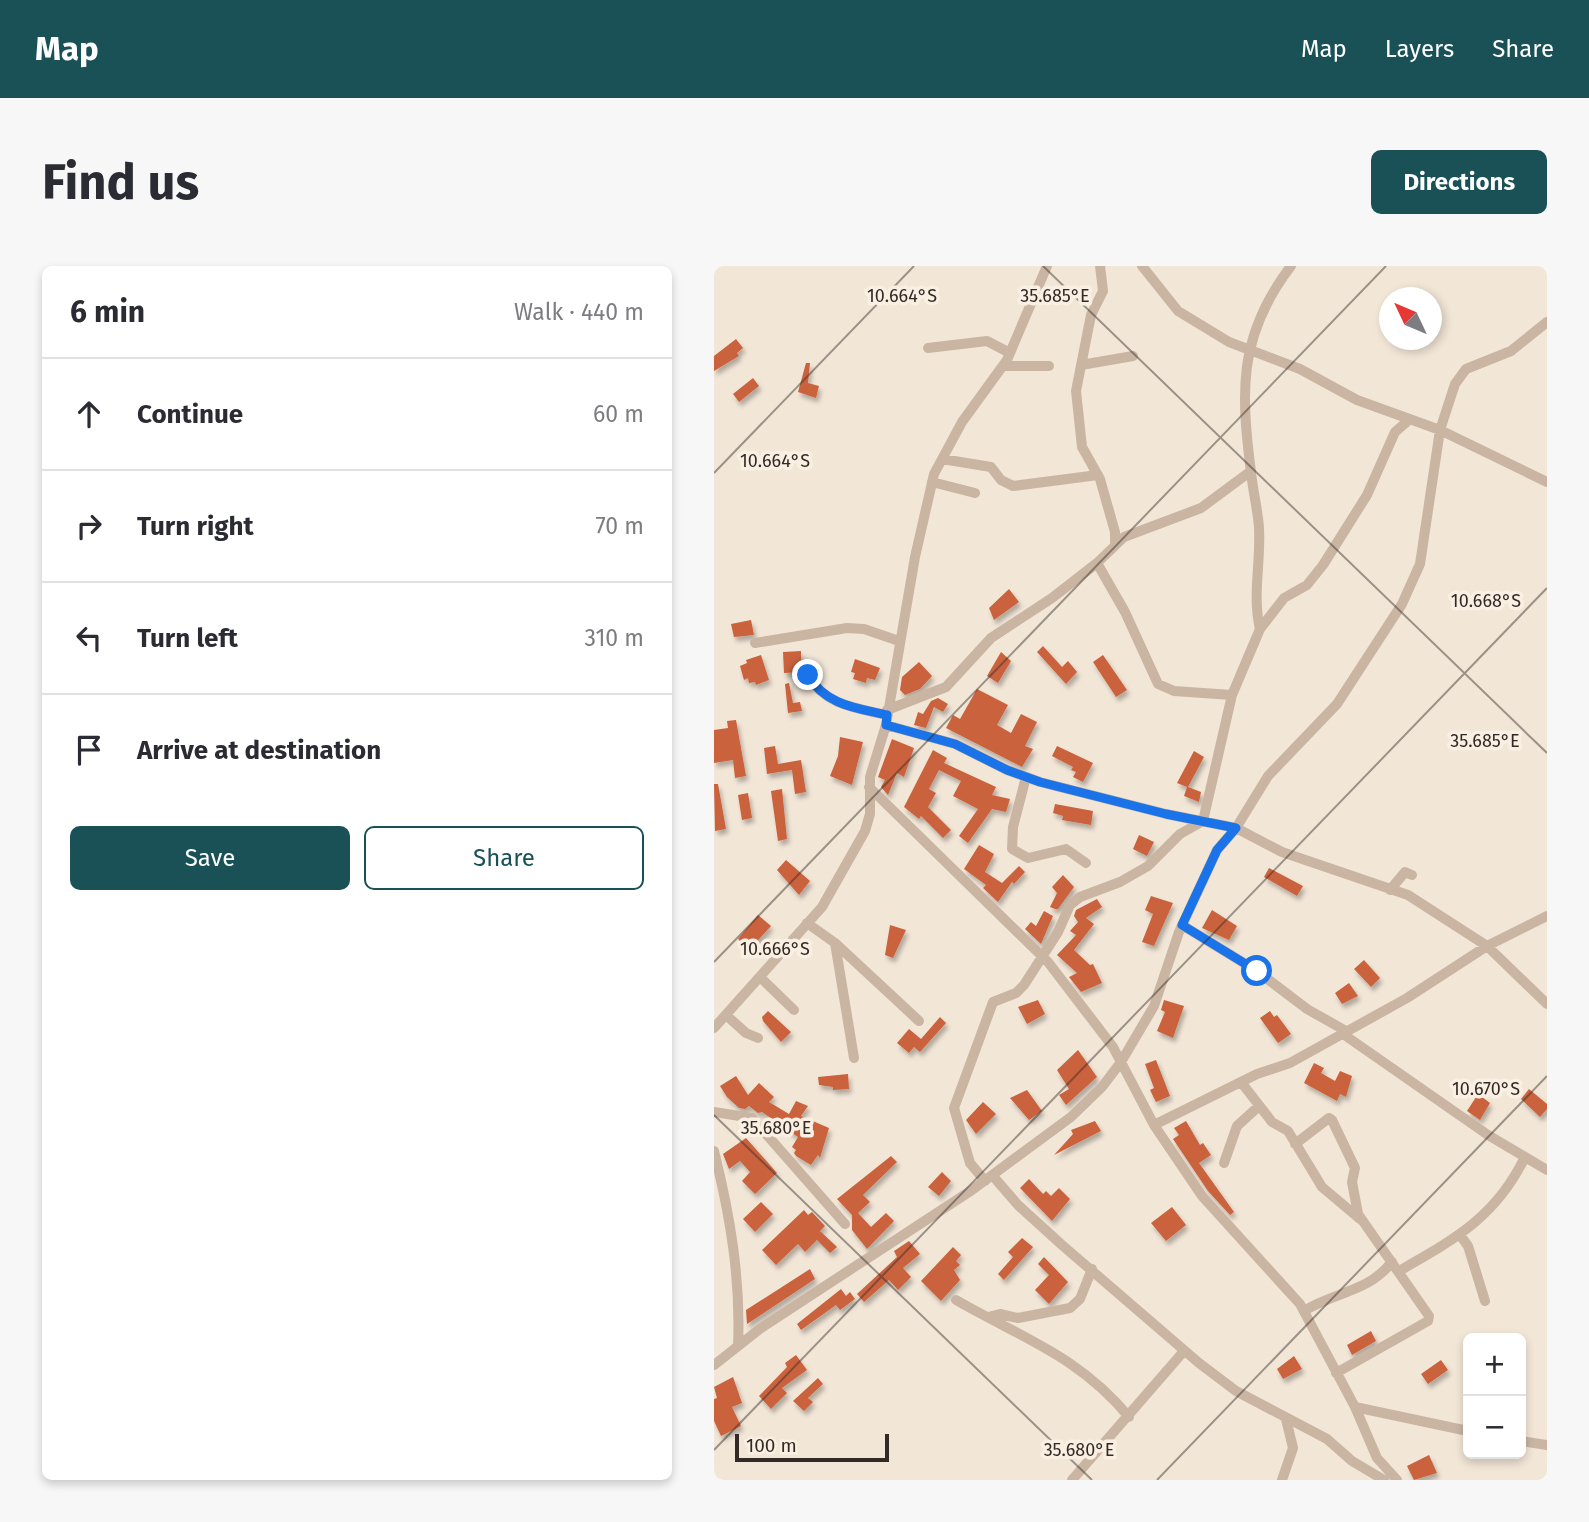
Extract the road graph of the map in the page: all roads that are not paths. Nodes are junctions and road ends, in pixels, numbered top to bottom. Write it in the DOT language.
graph roads {
  1 [pos="1046,266"];
  2 [pos="1100,266"];
  3 [pos="1142,266"];
  4 [pos="1291,266"];
  5 [pos="1547,322"];
  6 [pos="928,348"];
  7 [pos="1248,351"];
  8 [pos="1010,353"];
  9 [pos="1133,356"];
  10 [pos="1081,365"];
  11 [pos="1003,366"];
  12 [pos="1049,366"];
  13 [pos="1410,419"];
  14 [pos="1440,430"];
  15 [pos="942,459"];
  16 [pos="1251,471"];
  17 [pos="1098,475"];
  18 [pos="932,482"];
  19 [pos="1547,482"];
  20 [pos="975,493"];
  21 [pos="1115,544"];
  22 [pos="1097,563"];
  23 [pos="1260,629"];
  24 [pos="899,641"];
  25 [pos="755,643"];
  26 [pos="808,675"];
  27 [pos="1232,695"];
  28 [pos="886,717"];
  29 [pos="1026,777"];
  30 [pos="869,787"];
  31 [pos="1203,821"];
  32 [pos="1236,828"];
  33 [pos="1086,863"];
  34 [pos="1412,875"];
  35 [pos="1390,890"];
  36 [pos="1547,916"];
  37 [pos="807,923"];
  38 [pos="1182,925"];
  39 [pos="835,943"];
  40 [pos="1487,946"];
  41 [pos="1041,955"];
  42 [pos="761,978"];
  43 [pos="1547,1004"];
  44 [pos="794,1010"];
  45 [pos="726,1015"];
  46 [pos="919,1021"];
  47 [pos="714,1028"];
  48 [pos="1344,1032"];
  49 [pos="758,1038"];
  50 [pos="855,1058"];
  51 [pos="1121,1062"];
  52 [pos="1241,1082"];
  53 [pos="1259,1105"];
  54 [pos="714,1112"];
  55 [pos="1154,1125"];
  56 [pos="1295,1144"];
  57 [pos="714,1151"];
  58 [pos="1525,1157"];
  59 [pos="1224,1163"];
  60 [pos="1547,1170"];
  61 [pos="989,1178"];
  62 [pos="1362,1221"];
  63 [pos="845,1224"];
  64 [pos="1460,1235"];
  65 [pos="1395,1267"];
  66 [pos="1092,1269"];
  67 [pos="956,1300"];
  68 [pos="1485,1301"];
  69 [pos="1304,1311"];
  70 [pos="988,1317"];
  71 [pos="738,1346"];
  72 [pos="1184,1351"];
  73 [pos="714,1365"];
  74 [pos="1336,1373"];
  75 [pos="1355,1407"];
  76 [pos="1129,1417"];
  77 [pos="1286,1419"];
  78 [pos="1463,1430"];
  79 [pos="1526,1442"];
  80 [pos="1547,1445"];
  81 [pos="1072,1480"];
  82 [pos="1282,1480"];
  83 [pos="1384,1480"];
  84 [pos="1397,1480"];
  1 -- 8 [label="street"];
  2 -- 10 [label="street"];
  3 -- 7 [label="street"];
  4 -- 7 [label="street"];
  5 -- 14 [label="street"];
  6 -- 8 [label="street"];
  7 -- 13 [label="street"];
  7 -- 16 [label="street"];
  8 -- 11 [label="street"];
  9 -- 10 [label="street"];
  10 -- 17 [label="street"];
  11 -- 12 [label="street"];
  11 -- 15 [label="street"];
  13 -- 14 [label="street"];
  13 -- 23 [label="street"];
  14 -- 19 [label="street"];
  14 -- 32 [label="street"];
  15 -- 17 [label="street"];
  15 -- 18 [label="street"];
  16 -- 21 [label="street"];
  16 -- 23 [label="street"];
  17 -- 21 [label="street"];
  18 -- 20 [label="street"];
  18 -- 24 [label="street"];
  21 -- 22 [label="street"];
  22 -- 27 [label="street"];
  22 -- 28 [label="street"];
  23 -- 27 [label="street"];
  24 -- 25 [label="street"];
  24 -- 28 [label="street"];
  26 -- 28 [label="street"];
  27 -- 31 [label="street"];
  28 -- 29 [label="street"];
  28 -- 30 [label="street"];
  29 -- 31 [label="street"];
  29 -- 33 [label="street"];
  30 -- 37 [label="street"];
  30 -- 41 [label="street"];
  31 -- 32 [label="street"];
  31 -- 41 [label="street"];
  32 -- 35 [label="street"];
  32 -- 38 [label="street"];
  34 -- 35 [label="street"];
  35 -- 40 [label="street"];
  36 -- 40 [label="street"];
  37 -- 39 [label="street"];
  37 -- 42 [label="street"];
  38 -- 48 [label="street"];
  38 -- 51 [label="street"];
  39 -- 46 [label="street"];
  39 -- 50 [label="street"];
  40 -- 43 [label="street"];
  40 -- 48 [label="street"];
  41 -- 51 [label="street"];
  41 -- 61 [label="street"];
  42 -- 44 [label="street"];
  42 -- 45 [label="street"];
  45 -- 47 [label="street"];
  45 -- 49 [label="street"];
  48 -- 52 [label="street"];
  48 -- 58 [label="street"];
  51 -- 55 [label="street"];
  51 -- 61 [label="street"];
  52 -- 53 [label="street"];
  52 -- 55 [label="street"];
  53 -- 56 [label="street"];
  53 -- 59 [label="street"];
  54 -- 63 [label="street"];
  55 -- 69 [label="street"];
  56 -- 62 [label="street"];
  56 -- 62 [label="street"];
  57 -- 71 [label="street"];
  58 -- 60 [label="street"];
  58 -- 64 [label="street"];
  61 -- 66 [label="street"];
  61 -- 71 [label="street"];
  62 -- 65 [label="street"];
  64 -- 65 [label="street"];
  64 -- 68 [label="street"];
  65 -- 69 [label="street"];
  65 -- 74 [label="street"];
  66 -- 70 [label="street"];
  66 -- 72 [label="street"];
  67 -- 70 [label="street"];
  69 -- 74 [label="street"];
  70 -- 76 [label="street"];
  71 -- 73 [label="street"];
  72 -- 76 [label="street"];
  72 -- 77 [label="street"];
  74 -- 75 [label="street"];
  75 -- 78 [label="street"];
  75 -- 84 [label="street"];
  76 -- 81 [label="street"];
  77 -- 82 [label="street"];
  77 -- 83 [label="street"];
  79 -- 80 [label="street"];
}
